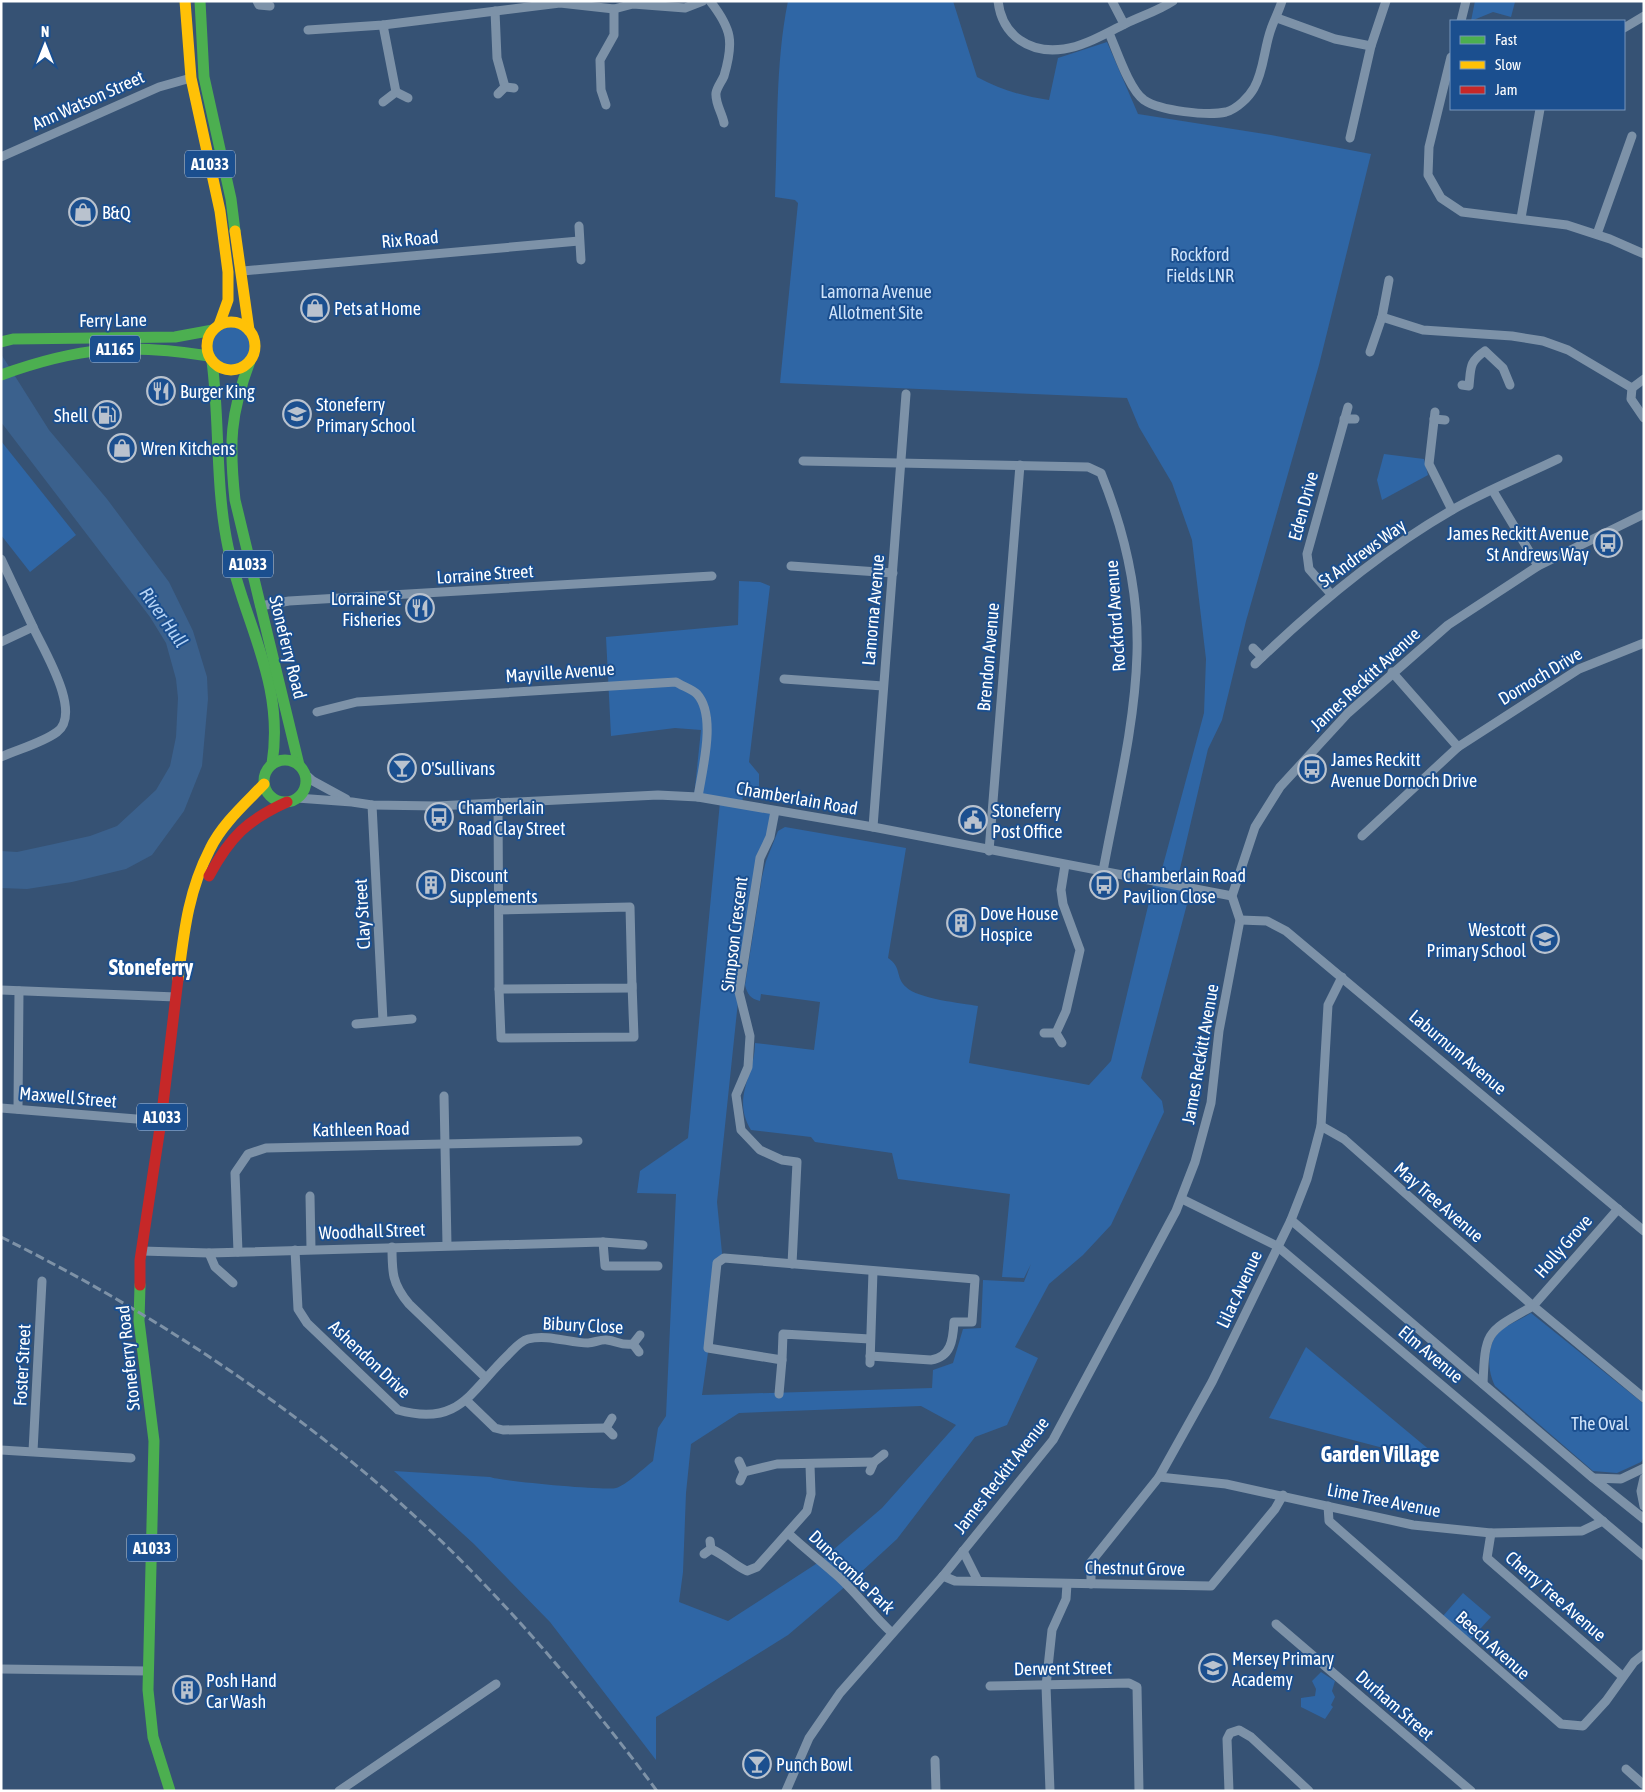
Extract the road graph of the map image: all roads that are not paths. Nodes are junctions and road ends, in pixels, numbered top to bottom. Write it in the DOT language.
graph roads {
  1 [pos="185,1"];
  2 [pos="200,1"];
  3 [pos="257,1"];
  4 [pos="703,1"];
  5 [pos="710,1"];
  6 [pos="998,1"];
  7 [pos="1112,1"];
  8 [pos="1174,1"];
  9 [pos="1282,1"];
  10 [pos="1386,1"];
  11 [pos="1466,1"];
  12 [pos="270,6"];
  13 [pos="614,8"];
  14 [pos="495,11"];
  15 [pos="1644,16"];
  16 [pos="1277,18"];
  17 [pos="1461,20"];
  18 [pos="1124,24"];
  19 [pos="382,25"];
  20 [pos="1625,27"];
  21 [pos="308,30"];
  22 [pos="1109,33"];
  23 [pos="1371,46"];
  24 [pos="1450,61"];
  25 [pos="191,78"];
  26 [pos="396,92"];
  27 [pos="498,94"];
  28 [pos="408,98"];
  29 [pos="383,102"];
  30 [pos="606,106"];
  31 [pos="1540,110"];
  32 [pos="724,123"];
  33 [pos="1632,136"];
  34 [pos="1350,138"];
  35 [pos="1,157"];
  36 [pos="1521,218"];
  37 [pos="579,226"];
  38 [pos="1596,234"];
  39 [pos="579,241"];
  40 [pos="1644,254"];
  41 [pos="581,260"];
  42 [pos="243,270"];
  43 [pos="1389,280"];
  44 [pos="1382,317"];
  45 [pos="216,328"];
  46 [pos="249,330"];
  47 [pos="1487,334"];
  48 [pos="1,342"];
  49 [pos="1485,351"];
  50 [pos="1370,352"];
  51 [pos="210,359"];
  52 [pos="250,362"];
  53 [pos="1,375"];
  54 [pos="1644,379"];
  55 [pos="1510,384"];
  56 [pos="1462,385"];
  57 [pos="1632,388"];
  58 [pos="906,394"];
  59 [pos="1348,407"];
  60 [pos="1644,418"];
  61 [pos="1344,419"];
  62 [pos="1355,419"];
  63 [pos="1445,420"];
  64 [pos="1558,459"];
  65 [pos="803,461"];
  66 [pos="900,461"];
  67 [pos="1020,465"];
  68 [pos="1493,491"];
  69 [pos="1452,510"];
  70 [pos="1644,514"];
  71 [pos="1,559"];
  72 [pos="791,566"];
  73 [pos="1538,566"];
  74 [pos="893,573"];
  75 [pos="712,576"];
  76 [pos="1331,594"];
  77 [pos="260,606"];
  78 [pos="32,627"];
  79 [pos="1,642"];
  80 [pos="1644,643"];
  81 [pos="1253,648"];
  82 [pos="1262,657"];
  83 [pos="1255,664"];
  84 [pos="1392,672"];
  85 [pos="784,679"];
  86 [pos="883,686"];
  87 [pos="317,712"];
  88 [pos="1458,747"];
  89 [pos="1,757"];
  90 [pos="272,764"];
  91 [pos="301,769"];
  92 [pos="264,784"];
  93 [pos="698,797"];
  94 [pos="292,800"];
  95 [pos="352,802"];
  96 [pos="498,802"];
  97 [pos="372,805"];
  98 [pos="775,811"];
  99 [pos="1361,822"];
  100 [pos="873,827"];
  101 [pos="1369,829"];
  102 [pos="1362,836"];
  103 [pos="989,851"];
  104 [pos="1065,866"];
  105 [pos="1103,871"];
  106 [pos="1232,896"];
  107 [pos="498,910"];
  108 [pos="1240,920"];
  109 [pos="184,938"];
  110 [pos="1342,977"];
  111 [pos="632,984"];
  112 [pos="499,989"];
  113 [pos="1,990"];
  114 [pos="19,991"];
  115 [pos="176,997"];
  116 [pos="412,1019"];
  117 [pos="384,1021"];
  118 [pos="356,1024"];
  119 [pos="1044,1032"];
  120 [pos="1056,1032"];
  121 [pos="1062,1043"];
  122 [pos="444,1096"];
  123 [pos="1,1108"];
  124 [pos="18,1109"];
  125 [pos="161,1121"];
  126 [pos="1321,1126"];
  127 [pos="578,1141"];
  128 [pos="446,1143"];
  129 [pos="310,1196"];
  130 [pos="1182,1199"];
  131 [pos="1618,1208"];
  132 [pos="1291,1220"];
  133 [pos="1644,1231"];
  134 [pos="603,1242"];
  135 [pos="447,1245"];
  136 [pos="643,1245"];
  137 [pos="1277,1246"];
  138 [pos="392,1247"];
  139 [pos="311,1249"];
  140 [pos="295,1250"];
  141 [pos="142,1251"];
  142 [pos="238,1252"];
  143 [pos="209,1253"];
  144 [pos="792,1264"];
  145 [pos="658,1266"];
  146 [pos="873,1271"];
  147 [pos="42,1282"];
  148 [pos="232,1283"];
  149 [pos="1533,1306"];
  150 [pos="640,1335"];
  151 [pos="870,1339"];
  152 [pos="633,1344"];
  153 [pos="639,1352"];
  154 [pos="782,1360"];
  155 [pos="486,1378"];
  156 [pos="1483,1384"];
  157 [pos="779,1394"];
  158 [pos="1644,1398"];
  159 [pos="467,1401"];
  160 [pos="612,1418"];
  161 [pos="1,1450"];
  162 [pos="34,1451"];
  163 [pos="884,1454"];
  164 [pos="131,1458"];
  165 [pos="739,1461"];
  166 [pos="874,1462"];
  167 [pos="810,1465"];
  168 [pos="1644,1468"];
  169 [pos="870,1471"];
  170 [pos="744,1472"];
  171 [pos="1159,1477"];
  172 [pos="1592,1478"];
  173 [pos="1644,1478"];
  174 [pos="740,1482"];
  175 [pos="1283,1495"];
  176 [pos="1328,1506"];
  177 [pos="1644,1506"];
  178 [pos="1644,1519"];
  179 [pos="1604,1521"];
  180 [pos="1491,1533"];
  181 [pos="789,1534"];
  182 [pos="708,1548"];
  183 [pos="964,1551"];
  184 [pos="1644,1556"];
  185 [pos="943,1576"];
  186 [pos="978,1581"];
  187 [pos="1068,1584"];
  188 [pos="1090,1584"];
  189 [pos="1276,1624"];
  190 [pos="892,1633"];
  191 [pos="1644,1654"];
  192 [pos="1,1669"];
  193 [pos="148,1671"];
  194 [pos="1622,1676"];
  195 [pos="496,1684"];
  196 [pos="990,1686"];
  197 [pos="1046,1686"];
  198 [pos="935,1760"];
  199 [pos="1626,1770"];
  200 [pos="165,1774"];
  201 [pos="1644,1786"];
  202 [pos="170,1791"];
  203 [pos="176,1791"];
  204 [pos="339,1791"];
  205 [pos="786,1791"];
  206 [pos="936,1791"];
  207 [pos="1050,1791"];
  208 [pos="1139,1791"];
  209 [pos="1229,1791"];
  210 [pos="1309,1791"];
  211 [pos="1471,1791"];
  1 -- 25 [label="main road, A1033"];
  2 -- 42 [label="main road, A1033"];
  3 -- 12 [label="street"];
  4 -- 13 [label="street"];
  5 -- 32 [label="street"];
  6 -- 22 [label="street"];
  7 -- 18 [label="street"];
  8 -- 18 [label="street"];
  9 -- 16 [label="street"];
  10 -- 23 [label="street"];
  11 -- 17 [label="street"];
  13 -- 14 [label="street"];
  13 -- 30 [label="street"];
  14 -- 19 [label="street"];
  14 -- 27 [label="street"];
  15 -- 20 [label="street"];
  16 -- 22 [label="street"];
  16 -- 23 [label="street"];
  18 -- 22 [label="street"];
  19 -- 21 [label="street"];
  19 -- 26 [label="street"];
  23 -- 34 [label="street"];
  24 -- 36 [label="street"];
  25 -- 35 [label="street, Ann Watson Street"];
  25 -- 45 [label="main road, A1033"];
  26 -- 28 [label="street"];
  26 -- 29 [label="street"];
  31 -- 36 [label="street"];
  33 -- 38 [label="street"];
  36 -- 38 [label="street"];
  37 -- 39 [label="street"];
  38 -- 40 [label="street"];
  39 -- 41 [label="street"];
  39 -- 42 [label="street, Rix Road"];
  42 -- 46 [label="main road, A1033"];
  43 -- 44 [label="street"];
  44 -- 47 [label="street"];
  44 -- 50 [label="street"];
  45 -- 46 [label="main road"];
  45 -- 48 [label="main road, Ferry Lane / A1165"];
  45 -- 51 [label="main road"];
  46 -- 52 [label="main road"];
  47 -- 49 [label="street"];
  47 -- 57 [label="street"];
  49 -- 55 [label="street"];
  49 -- 56 [label="street"];
  51 -- 52 [label="main road"];
  51 -- 53 [label="main road, Ferry Lane / A1165"];
  51 -- 90 [label="main road, Stoneferry Road / A1033"];
  52 -- 77 [label="main road, Stoneferry Road / A1033"];
  54 -- 57 [label="street"];
  57 -- 60 [label="street"];
  58 -- 66 [label="street, Lamorna Avenue"];
  59 -- 61 [label="street, Eden Drive"];
  61 -- 62 [label="street"];
  61 -- 76 [label="street, Eden Drive"];
  63 -- 69 [label="street"];
  64 -- 68 [label="street, St Andrews Way"];
  65 -- 66 [label="street, Rockford Avenue"];
  66 -- 67 [label="street, Rockford Avenue"];
  66 -- 74 [label="street, Lamorna Avenue"];
  67 -- 103 [label="street, Brendon Avenue"];
  67 -- 105 [label="street, Rockford Avenue"];
  68 -- 69 [label="street, St Andrews Way"];
  68 -- 73 [label="street"];
  69 -- 76 [label="street, St Andrews Way"];
  70 -- 73 [label="street, James Reckitt Avenue"];
  71 -- 78 [label="street"];
  72 -- 74 [label="street"];
  73 -- 84 [label="street, James Reckitt Avenue"];
  74 -- 86 [label="street, Lamorna Avenue"];
  75 -- 77 [label="street, Lorraine Street"];
  76 -- 82 [label="street, St Andrews Way"];
  77 -- 91 [label="main road, Stoneferry Road / A1033"];
  78 -- 79 [label="street"];
  78 -- 89 [label="street"];
  80 -- 88 [label="street, Dornoch Drive"];
  81 -- 82 [label="street"];
  82 -- 83 [label="street, St Andrews Way"];
  84 -- 88 [label="street"];
  84 -- 106 [label="street, James Reckitt Avenue"];
  85 -- 86 [label="street"];
  86 -- 100 [label="street, Lamorna Avenue"];
  87 -- 93 [label="street, Mayville Avenue"];
  88 -- 101 [label="street, Dornoch Drive"];
  90 -- 91 [label="main road"];
  90 -- 92 [label="main road"];
  91 -- 94 [label="main road"];
  91 -- 95 [label="street, Chamberlain Road"];
  92 -- 94 [label="main road"];
  92 -- 109 [label="main road, Stoneferry Road / A1033"];
  93 -- 96 [label="street, Chamberlain Road"];
  93 -- 98 [label="street, Chamberlain Road"];
  94 -- 95 [label="street, Chamberlain Road"];
  94 -- 109 [label="main road, Stoneferry Road / A1033"];
  95 -- 97 [label="street, Chamberlain Road"];
  96 -- 97 [label="street, Chamberlain Road"];
  96 -- 107 [label="street"];
  97 -- 117 [label="street, Clay Street"];
  98 -- 100 [label="street, Chamberlain Road"];
  98 -- 144 [label="street, Simpson Crescent"];
  99 -- 101 [label="street"];
  100 -- 103 [label="street, Chamberlain Road"];
  101 -- 102 [label="street, Dornoch Drive"];
  103 -- 104 [label="street, Chamberlain Road"];
  104 -- 105 [label="street, Chamberlain Road"];
  104 -- 120 [label="street"];
  105 -- 106 [label="street, Chamberlain Road"];
  106 -- 108 [label="street, James Reckitt Avenue"];
  107 -- 111 [label="street"];
  107 -- 112 [label="street"];
  108 -- 110 [label="street, Laburnum Avenue"];
  108 -- 130 [label="street, James Reckitt Avenue"];
  109 -- 115 [label="main road, Stoneferry Road / A1033"];
  110 -- 126 [label="street, Lilac Avenue"];
  110 -- 131 [label="street, Laburnum Avenue"];
  111 -- 112 [label="street"];
  111 -- 112 [label="street"];
  113 -- 114 [label="street"];
  114 -- 115 [label="street"];
  114 -- 124 [label="street"];
  115 -- 125 [label="main road, Stoneferry Road / A1033"];
  116 -- 117 [label="street"];
  117 -- 118 [label="street"];
  119 -- 120 [label="street"];
  120 -- 121 [label="street"];
  122 -- 128 [label="street"];
  123 -- 124 [label="street, Maxwell Street"];
  124 -- 125 [label="street, Maxwell Street"];
  125 -- 141 [label="main road, Stoneferry Road / A1033"];
  126 -- 132 [label="street, Lilac Avenue"];
  126 -- 149 [label="street, May Tree Avenue"];
  127 -- 128 [label="street, Kathleen Road"];
  128 -- 135 [label="street"];
  128 -- 142 [label="street, Kathleen Road"];
  129 -- 139 [label="street"];
  130 -- 137 [label="street, Elm Avenue"];
  130 -- 183 [label="street, James Reckitt Avenue"];
  131 -- 133 [label="street, Laburnum Avenue"];
  131 -- 149 [label="street, Holly Grove"];
  132 -- 137 [label="street, Lilac Avenue"];
  132 -- 156 [label="street, Elm Avenue"];
  134 -- 135 [label="street, Woodhall Street"];
  134 -- 136 [label="street, Woodhall Street"];
  134 -- 145 [label="street"];
  135 -- 138 [label="street, Woodhall Street"];
  137 -- 171 [label="street, Lilac Avenue"];
  137 -- 179 [label="street, Elm Avenue"];
  138 -- 139 [label="street, Woodhall Street"];
  138 -- 155 [label="street"];
  139 -- 140 [label="street, Woodhall Street"];
  140 -- 142 [label="street, Woodhall Street"];
  140 -- 159 [label="street, Ashendon Drive"];
  141 -- 143 [label="street, Woodhall Street"];
  141 -- 193 [label="main road, Stoneferry Road / A1033"];
  142 -- 143 [label="street, Woodhall Street"];
  143 -- 148 [label="street"];
  144 -- 146 [label="street"];
  144 -- 154 [label="street"];
  146 -- 151 [label="street"];
  146 -- 151 [label="street"];
  147 -- 162 [label="street, Foster Street"];
  149 -- 156 [label="street"];
  149 -- 158 [label="street"];
  150 -- 152 [label="street, Bibury Close"];
  151 -- 154 [label="street"];
  152 -- 153 [label="street, Bibury Close"];
  152 -- 155 [label="street, Bibury Close"];
  154 -- 157 [label="street"];
  155 -- 159 [label="street, Ashendon Drive"];
  156 -- 172 [label="street, Elm Avenue"];
  159 -- 160 [label="street"];
  161 -- 162 [label="street"];
  162 -- 164 [label="street"];
  163 -- 166 [label="street"];
  165 -- 170 [label="street"];
  166 -- 167 [label="street"];
  166 -- 169 [label="street"];
  167 -- 170 [label="street"];
  167 -- 181 [label="street, Dunscombe Park"];
  168 -- 172 [label="street"];
  170 -- 174 [label="street"];
  171 -- 175 [label="street, Lime Tree Avenue"];
  171 -- 188 [label="street, Lilac Avenue"];
  172 -- 178 [label="street, Elm Avenue"];
  173 -- 177 [label="street"];
  175 -- 176 [label="street, Lime Tree Avenue"];
  175 -- 188 [label="street, Chestnut Grove"];
  176 -- 180 [label="street, Lime Tree Avenue"];
  176 -- 194 [label="street, Beech Avenue"];
  179 -- 180 [label="street, Lime Tree Avenue"];
  179 -- 184 [label="street, Elm Avenue"];
  180 -- 194 [label="street, Cherry Tree Avenue"];
  181 -- 182 [label="street, Dunscombe Park"];
  181 -- 190 [label="street, Dunscombe Park"];
  183 -- 185 [label="street, James Reckitt Avenue"];
  183 -- 186 [label="street"];
  185 -- 186 [label="street, Chestnut Grove"];
  185 -- 190 [label="street, James Reckitt Avenue"];
  186 -- 187 [label="street, Chestnut Grove"];
  187 -- 188 [label="street, Chestnut Grove"];
  187 -- 197 [label="street"];
  189 -- 211 [label="street, Durham Street"];
  190 -- 205 [label="street, James Reckitt Avenue"];
  191 -- 194 [label="street, Beech Avenue"];
  192 -- 193 [label="street"];
  193 -- 200 [label="main road, Stoneferry Road / A1033"];
  195 -- 204 [label="street"];
  196 -- 197 [label="street, Derwent Street"];
  197 -- 207 [label="street"];
  197 -- 208 [label="street, Derwent Street"];
  198 -- 206 [label="street"];
  199 -- 201 [label="street"];
  200 -- 202 [label="main road, Stoneferry Road / A1033"];
  200 -- 203 [label="main road, Stoneferry Road / A1033"];
  209 -- 210 [label="street"];
}
